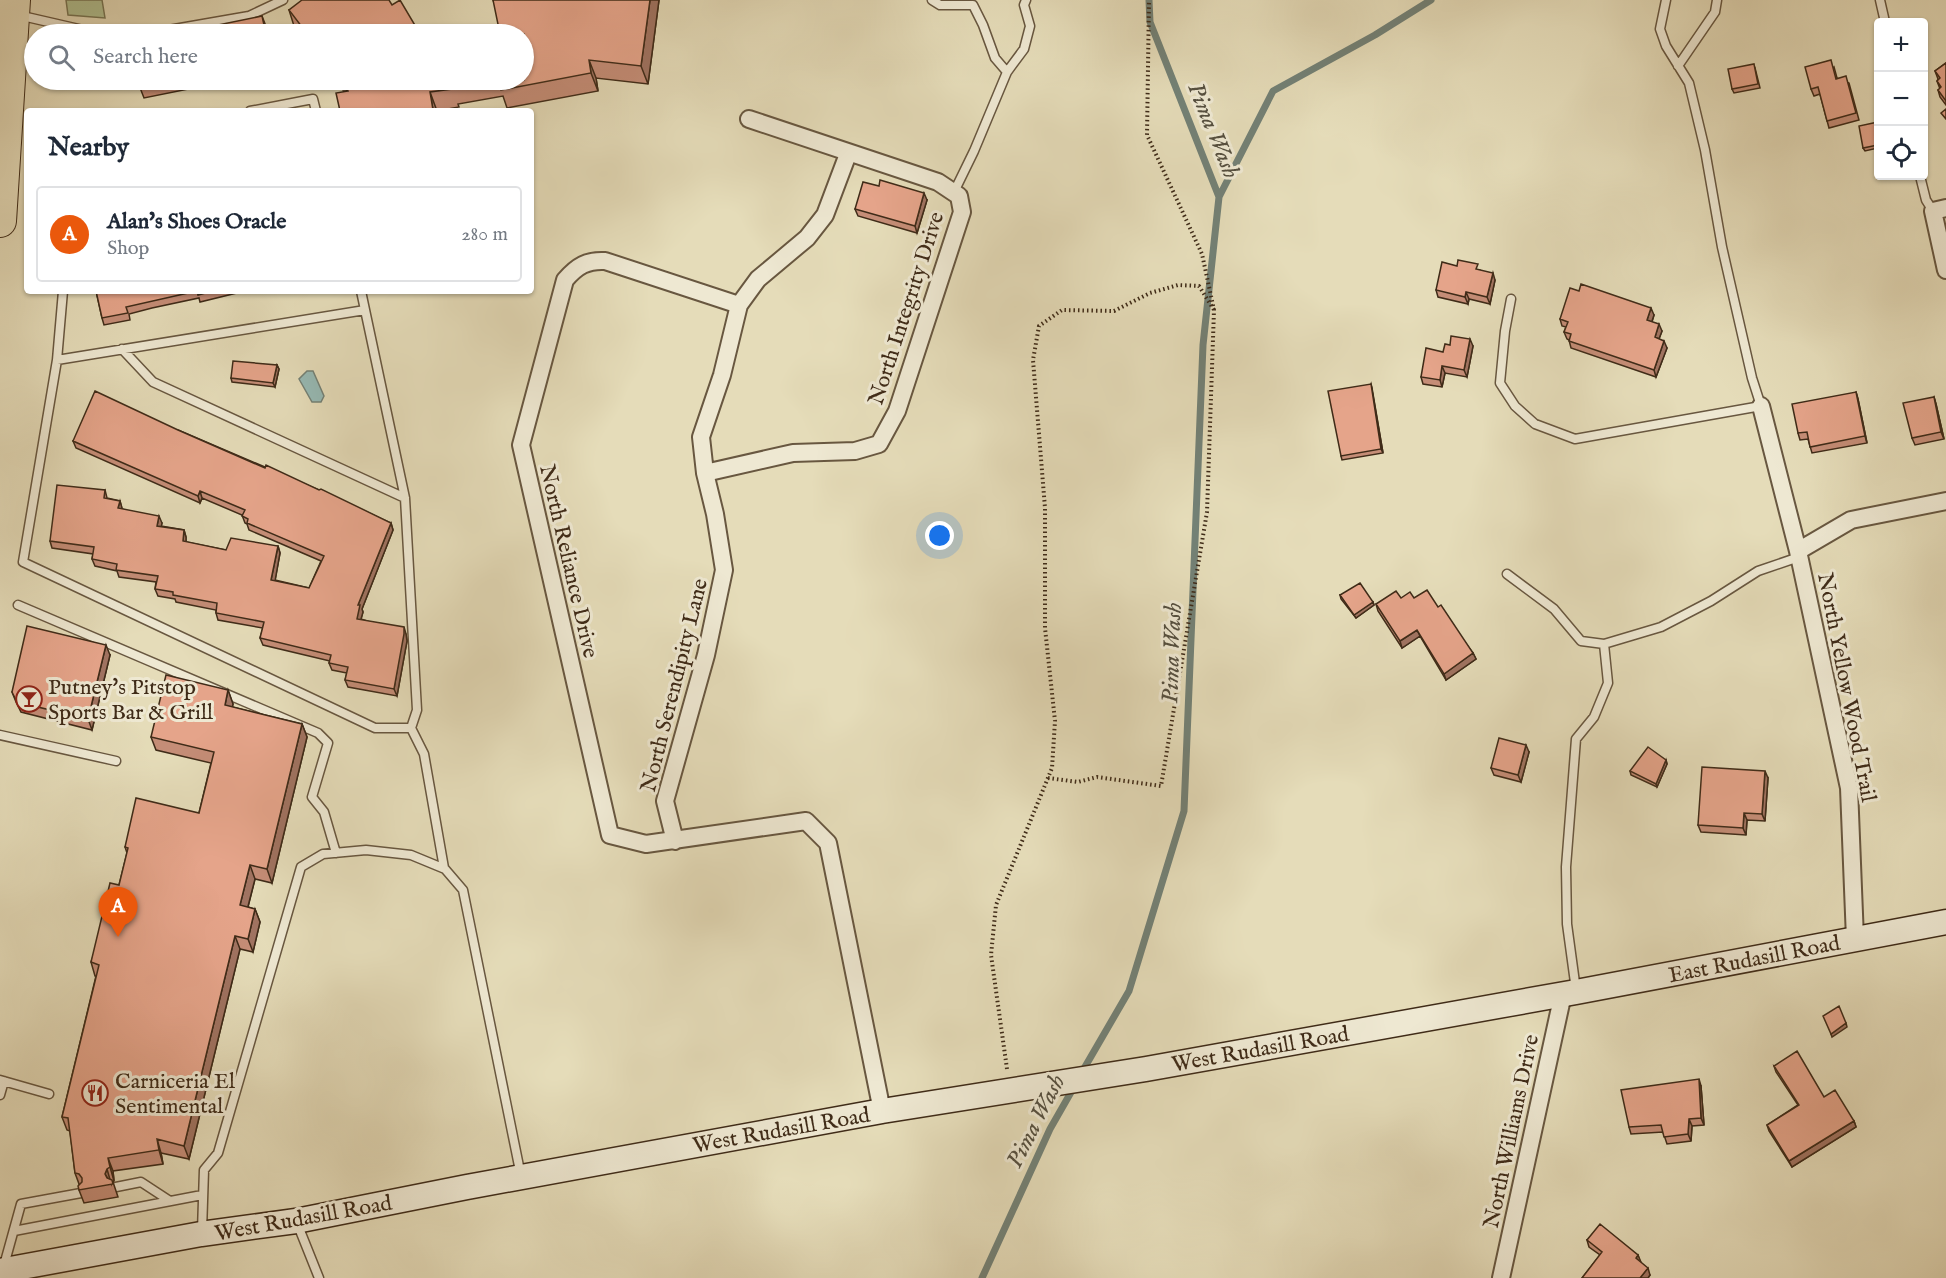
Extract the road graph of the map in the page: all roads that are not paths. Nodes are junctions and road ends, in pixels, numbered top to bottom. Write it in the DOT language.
graph roads {
  1 [pos="283,0"];
  2 [pos="932,0"];
  3 [pos="1026,0"];
  4 [pos="1666,0"];
  5 [pos="1717,0"];
  6 [pos="1880,0"];
  7 [pos="9,9"];
  8 [pos="1885,18"];
  9 [pos="63,24"];
  10 [pos="203,24"];
  11 [pos="1678,66"];
  12 [pos="1007,72"];
  13 [pos="266,108"];
  14 [pos="315,108"];
  15 [pos="749,119"];
  16 [pos="848,154"];
  17 [pos="1921,180"];
  18 [pos="954,192"];
  19 [pos="1940,209"];
  20 [pos="0,221"];
  21 [pos="1946,270"];
  22 [pos="63,294"];
  23 [pos="362,294"];
  24 [pos="1511,299"];
  25 [pos="739,304"];
  26 [pos="365,310"];
  27 [pos="122,349"];
  28 [pos="57,360"];
  29 [pos="1761,406"];
  30 [pos="705,473"];
  31 [pos="405,498"];
  32 [pos="1946,501"];
  33 [pos="1798,554"];
  34 [pos="1508,574"];
  35 [pos="18,605"];
  36 [pos="1604,644"];
  37 [pos="411,728"];
  38 [pos="0,735"];
  39 [pos="116,760"];
  40 [pos="675,841"];
  41 [pos="336,853"];
  42 [pos="444,868"];
  43 [pos="1946,922"];
  44 [pos="1855,939"];
  45 [pos="1569,993"];
  46 [pos="2,1081"];
  47 [pos="49,1094"];
  48 [pos="0,1095"];
  49 [pos="882,1111"];
  50 [pos="521,1177"];
  51 [pos="116,1187"];
  52 [pos="81,1193"];
  53 [pos="202,1195"];
  54 [pos="170,1201"];
  55 [pos="296,1221"];
  56 [pos="14,1230"];
  57 [pos="201,1234"];
  58 [pos="1,1271"];
  59 [pos="319,1278"];
  60 [pos="1501,1278"];
  1 -- 10 [label="lane"];
  2 -- 12 [label="lane"];
  3 -- 12 [label="lane"];
  4 -- 11 [label="lane"];
  5 -- 11 [label="lane"];
  6 -- 8 [label="lane"];
  7 -- 9 [label="lane"];
  7 -- 20 [label="highway"];
  11 -- 29 [label="lane"];
  12 -- 18 [label="lane"];
  13 -- 14 [label="lane"];
  15 -- 16 [label="street, North Integrity Drive"];
  16 -- 18 [label="street, North Integrity Drive"];
  16 -- 25 [label="street, North Serendipity Lane"];
  17 -- 19 [label="lane"];
  18 -- 30 [label="street, North Integrity Drive"];
  19 -- 21 [label="street"];
  22 -- 28 [label="lane"];
  23 -- 26 [label="lane"];
  24 -- 29 [label="lane"];
  25 -- 30 [label="street, North Serendipity Lane"];
  25 -- 40 [label="street, North Reliance Drive"];
  26 -- 27 [label="lane"];
  26 -- 31 [label="lane"];
  27 -- 28 [label="lane"];
  27 -- 31 [label="lane"];
  28 -- 37 [label="lane"];
  29 -- 33 [label="street, North Yellow Wood Trail"];
  30 -- 40 [label="street, North Serendipity Lane"];
  31 -- 37 [label="lane"];
  32 -- 33 [label="street"];
  33 -- 36 [label="lane"];
  33 -- 44 [label="street, North Yellow Wood Trail"];
  34 -- 36 [label="lane"];
  35 -- 41 [label="lane"];
  36 -- 45 [label="lane"];
  37 -- 42 [label="lane"];
  38 -- 39 [label="lane"];
  40 -- 49 [label="street"];
  41 -- 42 [label="lane"];
  41 -- 53 [label="lane"];
  42 -- 50 [label="lane"];
  43 -- 44 [label="street, East Rudasill Road"];
  44 -- 45 [label="street, East Rudasill Road"];
  45 -- 49 [label="street, West Rudasill Road"];
  45 -- 60 [label="street, North Williams Drive"];
  46 -- 47 [label="lane"];
  46 -- 48 [label="lane"];
  49 -- 50 [label="street, West Rudasill Road"];
  50 -- 55 [label="street, West Rudasill Road"];
  51 -- 54 [label="lane"];
  52 -- 56 [label="lane"];
  53 -- 54 [label="lane"];
  53 -- 57 [label="lane"];
  54 -- 56 [label="lane"];
  55 -- 57 [label="street, West Rudasill Road"];
  55 -- 59 [label="lane"];
  56 -- 58 [label="lane"];
  57 -- 58 [label="street, West Rudasill Road"];
}
